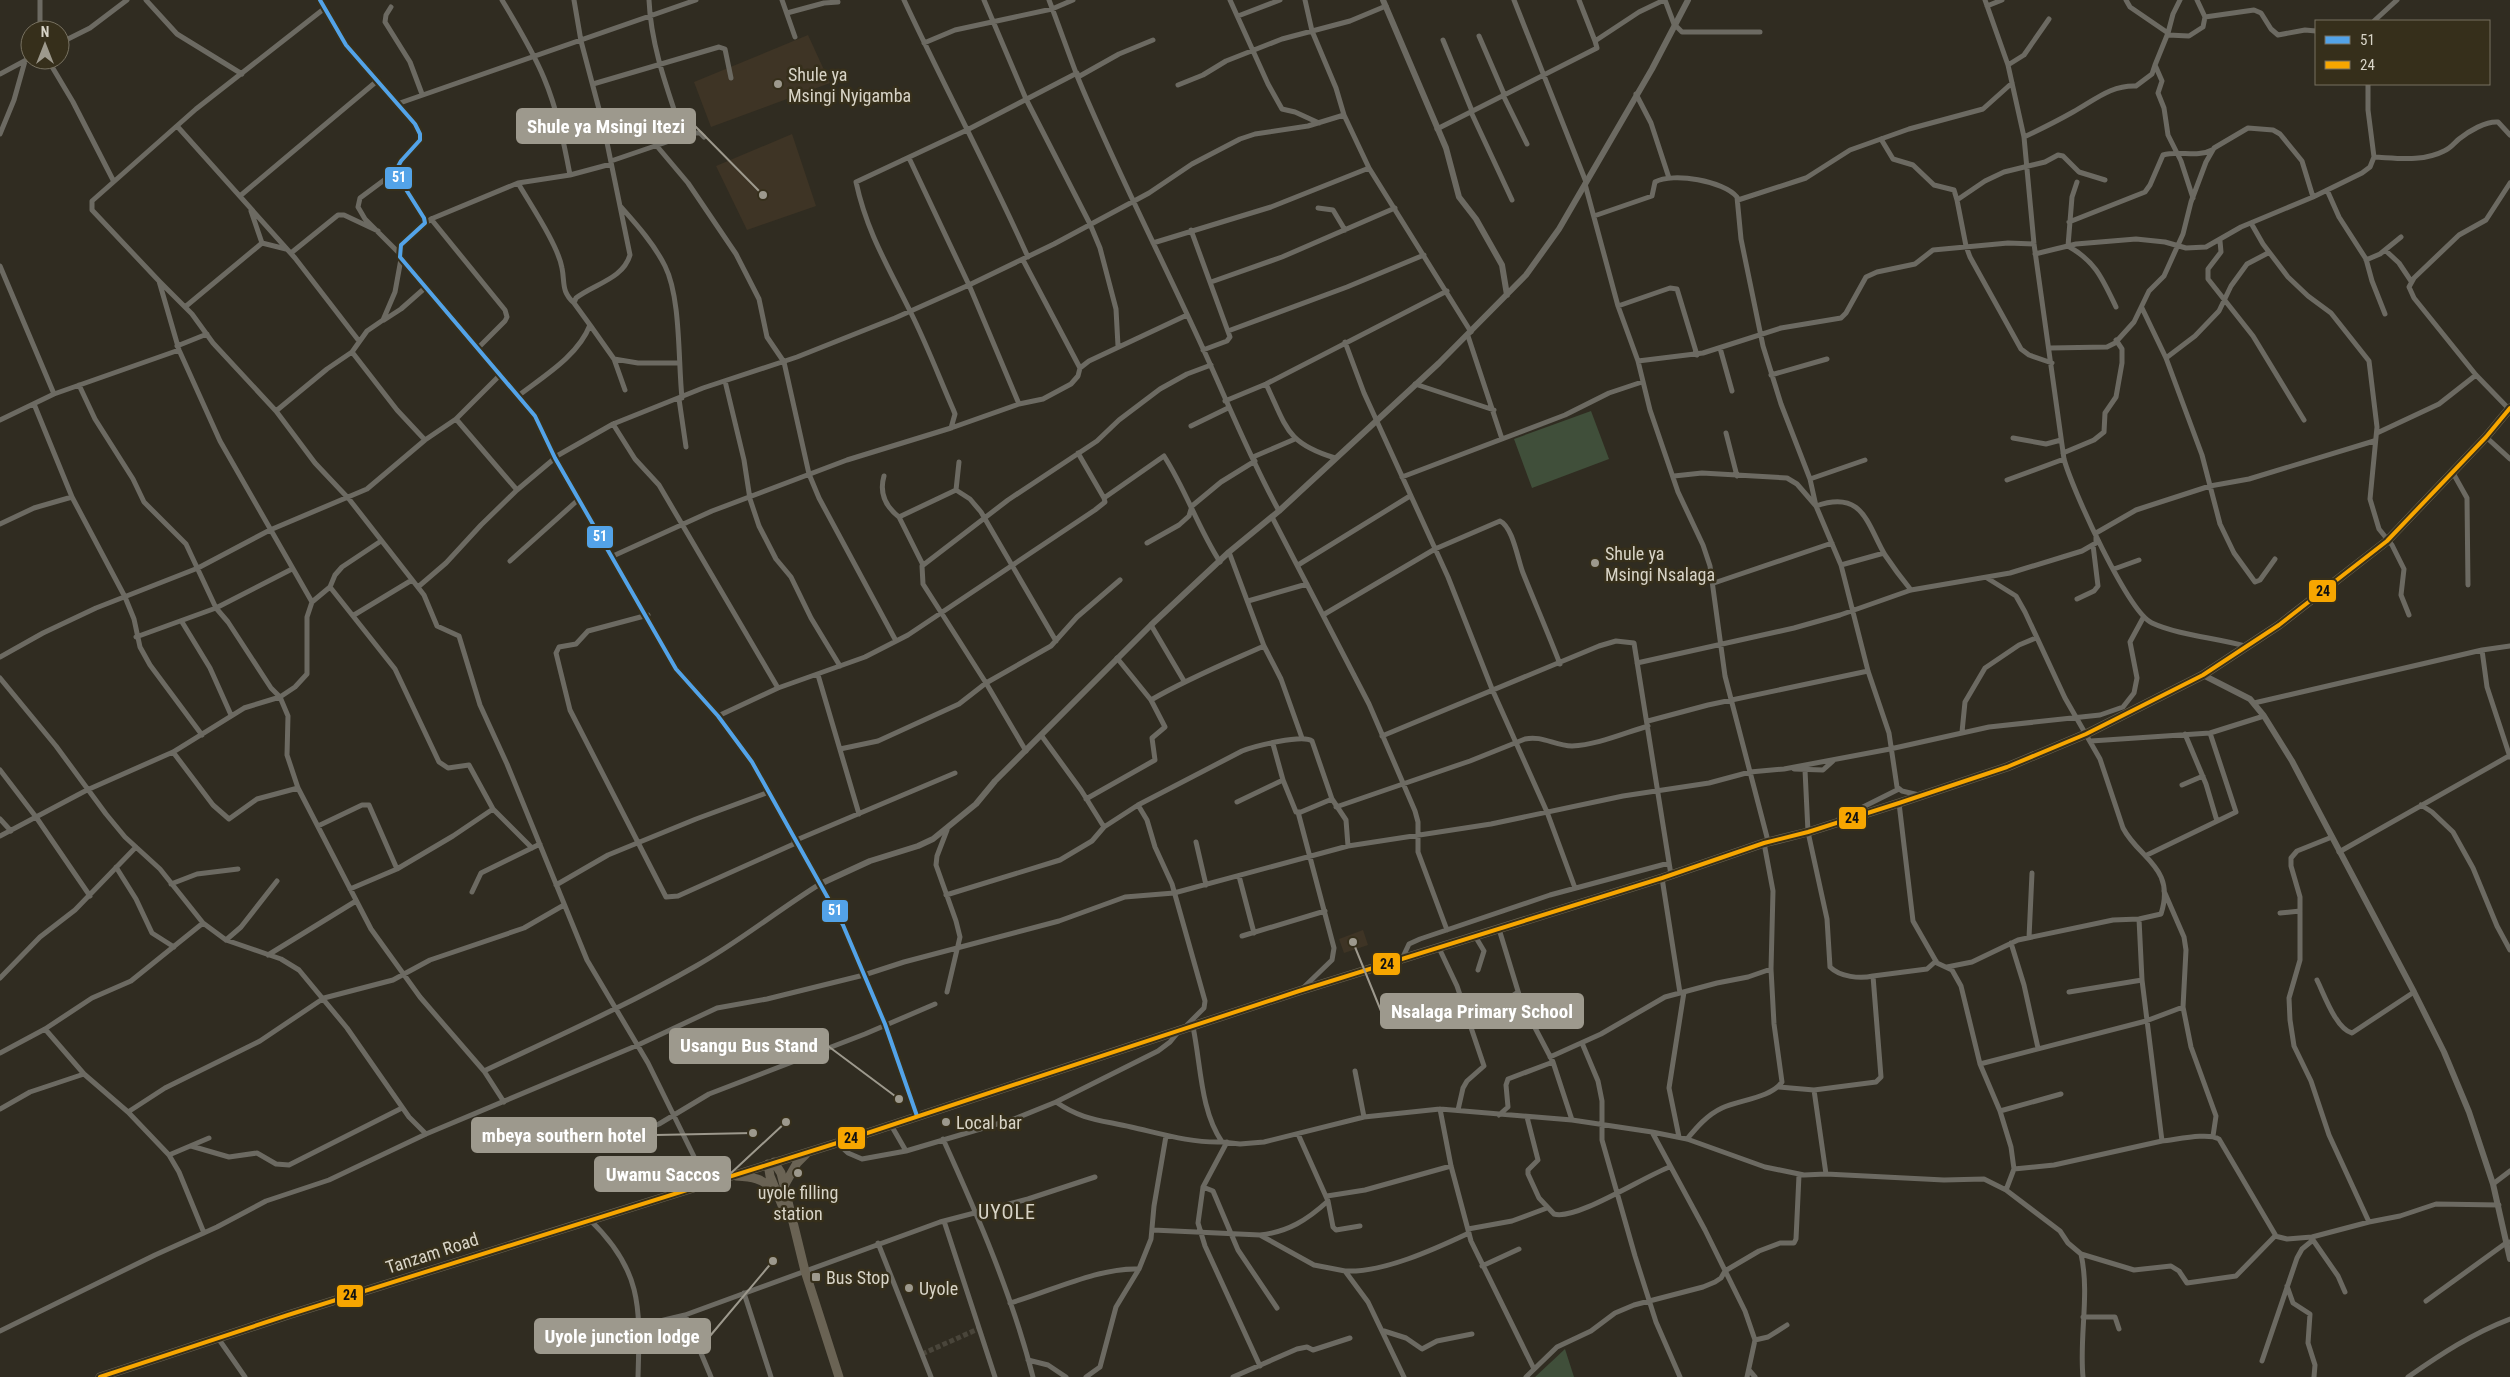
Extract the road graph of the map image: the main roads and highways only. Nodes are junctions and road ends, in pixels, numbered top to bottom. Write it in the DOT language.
graph roads {
  1 [pos="2510,408"];
  2 [pos="811,1151"];
  3 [pos="771,1163"];
  4 [pos="731,1176"];
  5 [pos="781,1191"];
  6 [pos="100,1377"];
  7 [pos="839,1377"];
  1 -- 2 [label="highway, Tanzam Road"];
  2 -- 3 [label="highway, Tanzam Road"];
  2 -- 5 [label="highway"];
  3 -- 4 [label="highway, Tanzam Road"];
  3 -- 5 [label="highway"];
  4 -- 5 [label="highway"];
  4 -- 6 [label="highway, Tanzam Road"];
  5 -- 7 [label="highway"];
}
